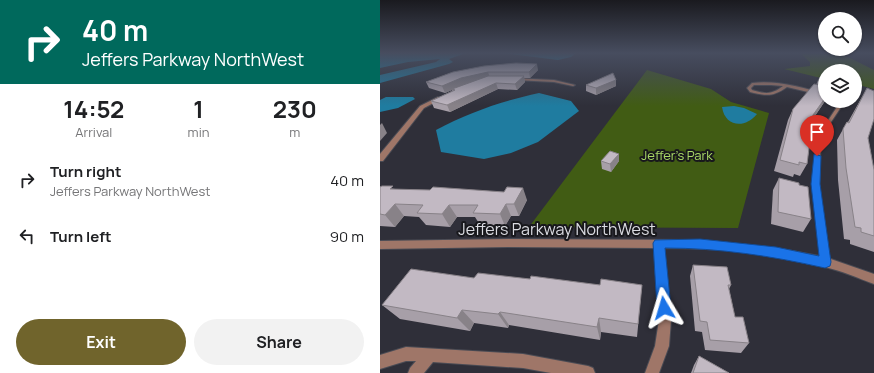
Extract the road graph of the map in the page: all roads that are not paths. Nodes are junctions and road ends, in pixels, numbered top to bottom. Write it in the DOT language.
graph roads {
  1 [pos="508,79"];
  2 [pos="573,85"];
  3 [pos="786,86"];
  4 [pos="818,93"];
  5 [pos="447,95"];
  6 [pos="840,108"];
  7 [pos="380,159"];
  8 [pos="659,243"];
  9 [pos="380,245"];
  10 [pos="825,262"];
  11 [pos="874,279"];
  12 [pos="432,355"];
  13 [pos="380,362"];
  14 [pos="416,373"];
  15 [pos="588,373"];
  16 [pos="652,373"];
  1 -- 2 [label="street"];
  3 -- 3 [label="lane"];
  3 -- 4 [label="lane"];
  5 -- 7 [label="street"];
  6 -- 10 [label="lane"];
  8 -- 9 [label="street, Jeffers Parkway NorthWest"];
  8 -- 10 [label="street, Jeffers Parkway NorthWest"];
  8 -- 16 [label="street"];
  10 -- 11 [label="street, Jeffers Parkway NorthWest"];
  12 -- 13 [label="street"];
  12 -- 14 [label="street"];
  12 -- 15 [label="street"];
}
